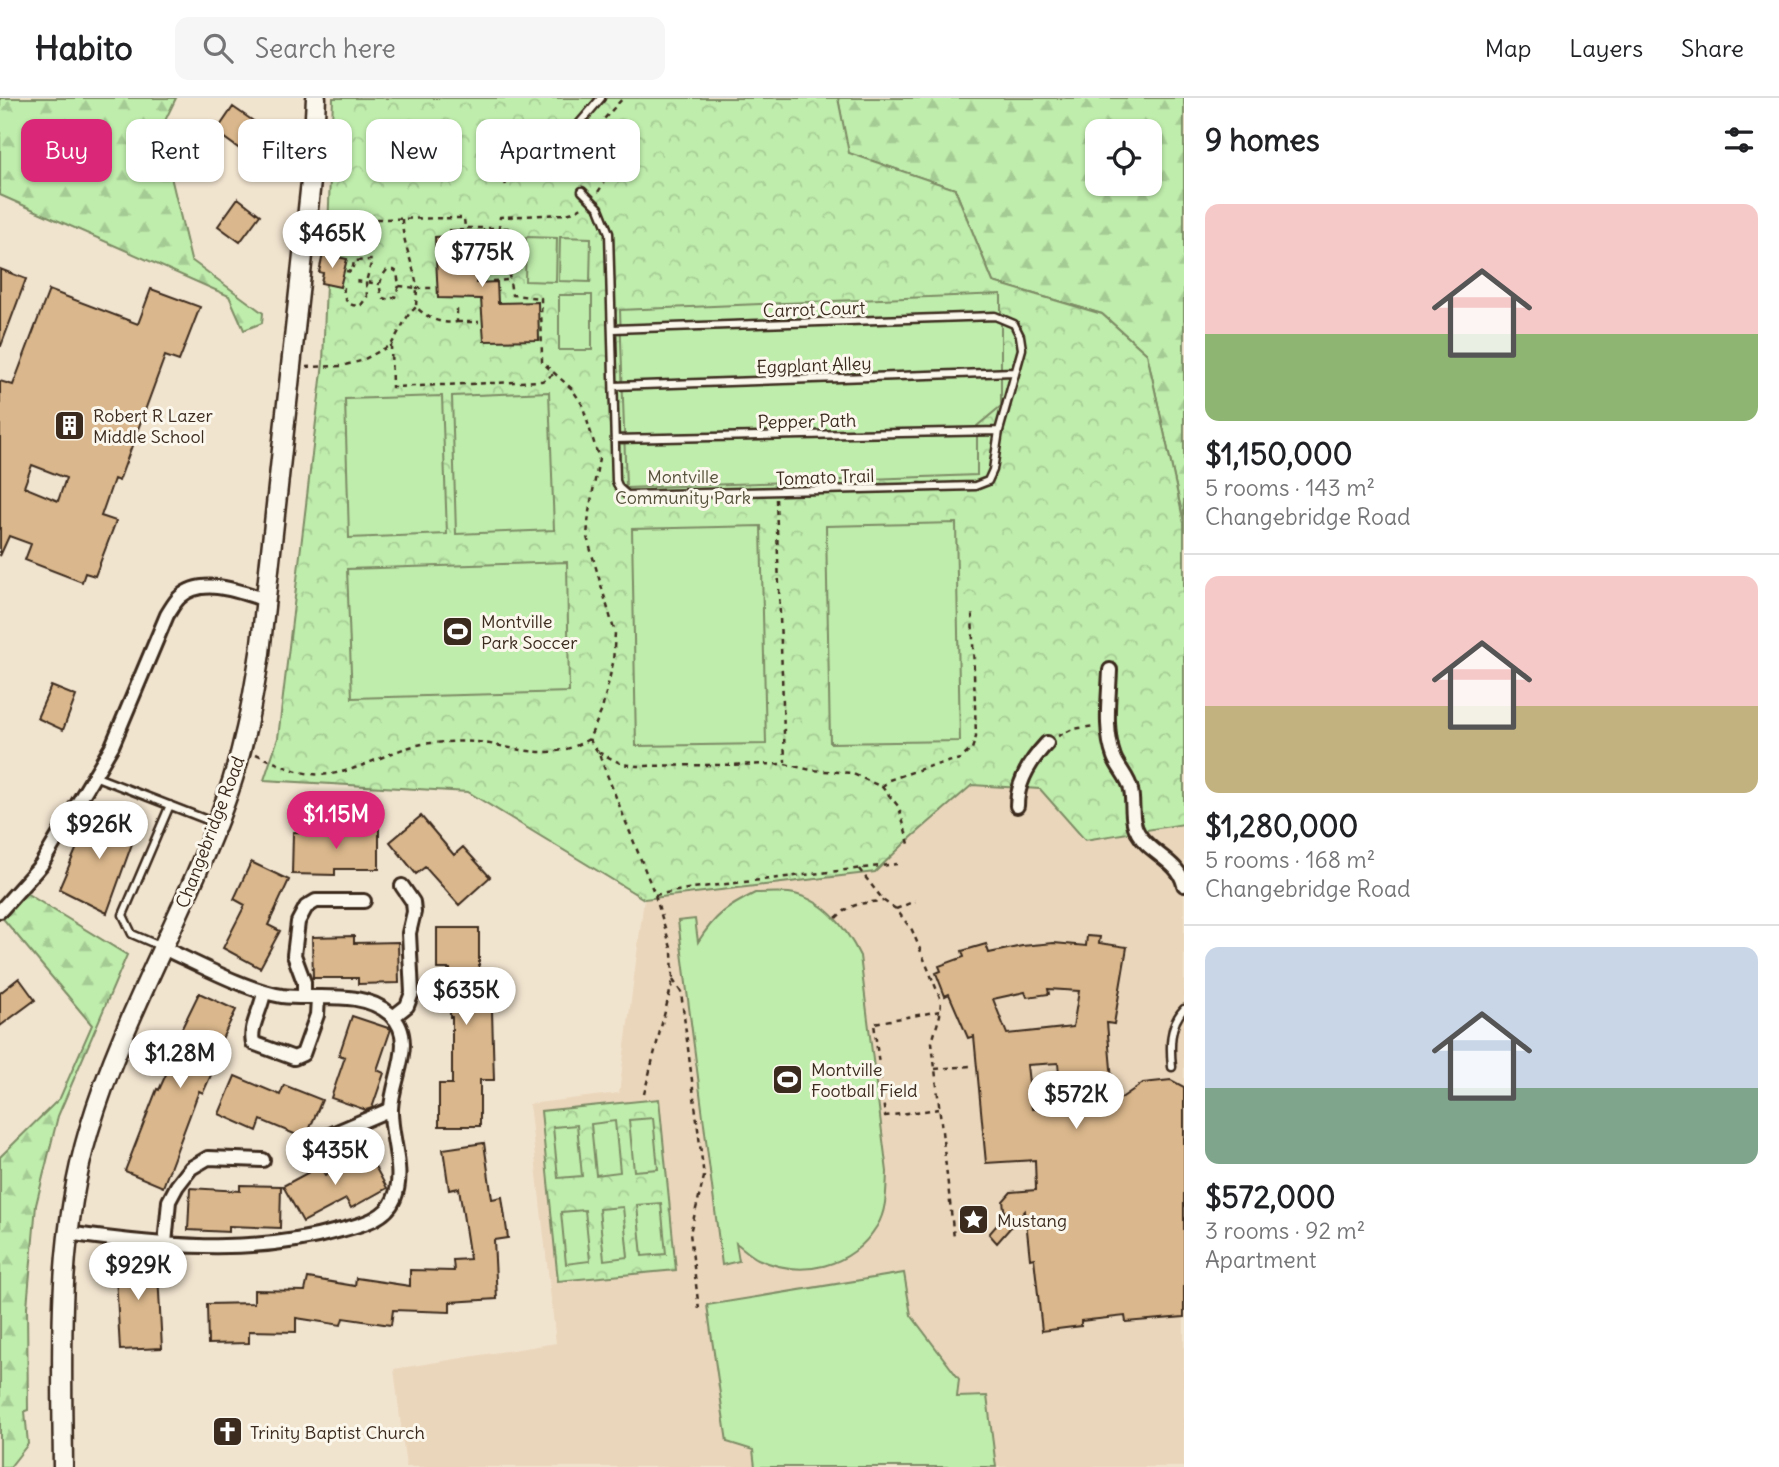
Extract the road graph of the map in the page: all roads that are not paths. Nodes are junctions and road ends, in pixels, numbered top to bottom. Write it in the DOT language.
graph roads {
  1 [pos="316,98"];
  2 [pos="601,98"];
  3 [pos="583,119"];
  4 [pos="582,191"];
  5 [pos="613,329"];
  6 [pos="1014,372"];
  7 [pos="614,386"];
  8 [pos="999,431"];
  9 [pos="615,439"];
  10 [pos="265,600"];
  11 [pos="1110,670"];
  12 [pos="1047,743"];
  13 [pos="94,776"];
  14 [pos="170,805"];
  15 [pos="1017,806"];
  16 [pos="216,824"];
  17 [pos="1184,885"];
  18 [pos="401,886"];
  19 [pos="364,901"];
  20 [pos="0,911"];
  21 [pos="163,948"];
  22 [pos="264,992"];
  23 [pos="304,997"];
  24 [pos="318,998"];
  25 [pos="1184,1009"];
  26 [pos="393,1017"];
  27 [pos="1172,1067"];
  28 [pos="391,1109"];
  29 [pos="311,1143"];
  30 [pos="263,1160"];
  31 [pos="67,1233"];
  32 [pos="165,1244"];
  33 [pos="63,1467"];
  1 -- 10 [label="main road, Changebridge Road"];
  2 -- 3 [label="lane"];
  4 -- 5 [label="lane"];
  5 -- 6 [label="lane, Carrot Court"];
  5 -- 7 [label="lane"];
  6 -- 7 [label="lane, Eggplant Alley"];
  6 -- 8 [label="lane"];
  7 -- 9 [label="lane"];
  8 -- 9 [label="lane, Pepper Path"];
  8 -- 9 [label="lane, Tomato Trail"];
  10 -- 13 [label="street"];
  10 -- 16 [label="main road, Changebridge Road"];
  11 -- 17 [label="street"];
  12 -- 15 [label="street"];
  13 -- 14 [label="lane"];
  13 -- 20 [label="street"];
  14 -- 16 [label="lane"];
  14 -- 21 [label="lane"];
  16 -- 21 [label="main road, Changebridge Road"];
  18 -- 26 [label="street"];
  19 -- 23 [label="street"];
  21 -- 22 [label="street"];
  21 -- 31 [label="main road, Changebridge Road"];
  22 -- 23 [label="street"];
  22 -- 24 [label="street"];
  23 -- 24 [label="street"];
  24 -- 26 [label="street"];
  25 -- 27 [label="lane"];
  26 -- 28 [label="street"];
  28 -- 29 [label="street"];
  28 -- 32 [label="street"];
  30 -- 32 [label="street"];
  31 -- 32 [label="street"];
  31 -- 33 [label="main road, Changebridge Road"];
}
